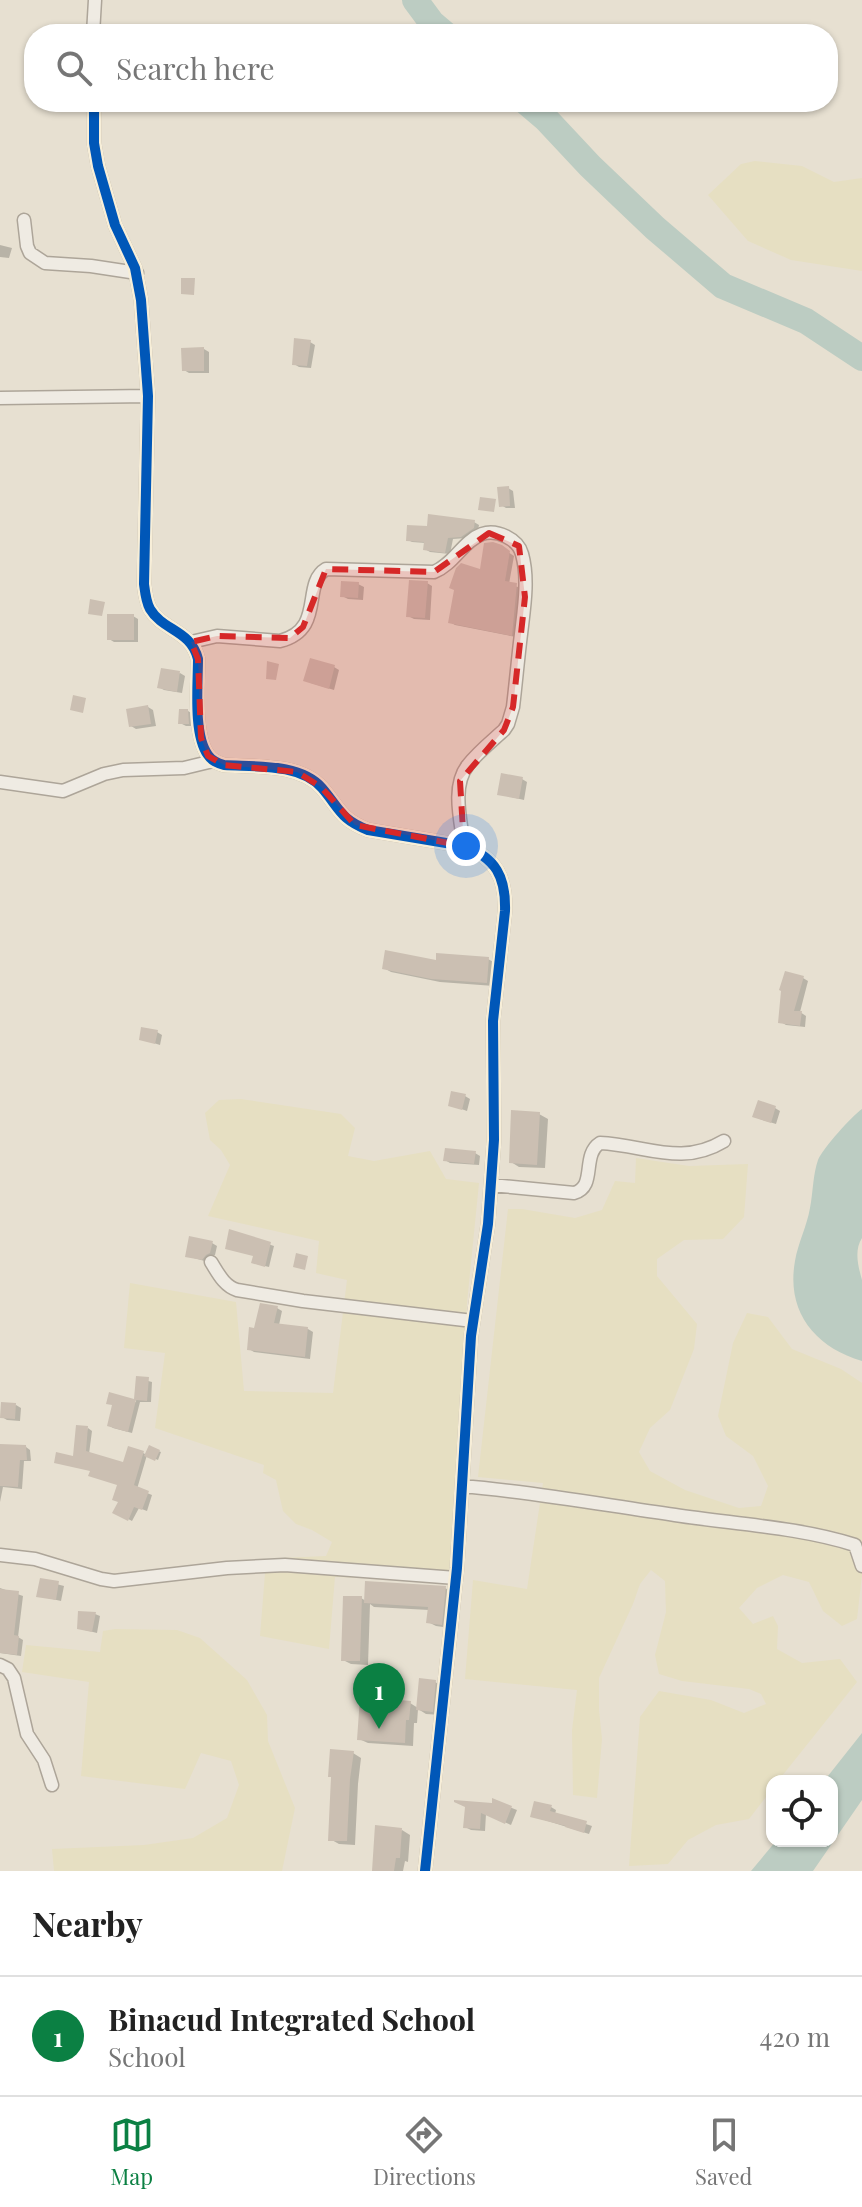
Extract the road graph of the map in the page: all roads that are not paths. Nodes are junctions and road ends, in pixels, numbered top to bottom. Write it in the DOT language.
graph roads {
  1 [pos="95,0"];
  2 [pos="94,24"];
  3 [pos="94,112"];
  4 [pos="24,220"];
  5 [pos="137,273"];
  6 [pos="148,396"];
  7 [pos="0,398"];
  8 [pos="191,642"];
  9 [pos="213,761"];
  10 [pos="0,782"];
  11 [pos="464,846"];
  12 [pos="724,1141"];
  13 [pos="491,1185"];
  14 [pos="211,1262"];
  15 [pos="473,1321"];
  16 [pos="462,1486"];
  17 [pos="0,1555"];
  18 [pos="862,1566"];
  19 [pos="456,1578"];
  20 [pos="0,1665"];
  21 [pos="52,1785"];
  22 [pos="425,1871"];
  1 -- 2 [label="street"];
  3 -- 5 [label="street"];
  4 -- 5 [label="street"];
  5 -- 6 [label="street"];
  6 -- 7 [label="street"];
  6 -- 8 [label="street"];
  8 -- 9 [label="street"];
  8 -- 11 [label="street"];
  9 -- 10 [label="street"];
  9 -- 11 [label="street"];
  11 -- 13 [label="street"];
  12 -- 13 [label="street"];
  13 -- 15 [label="street"];
  14 -- 15 [label="street"];
  15 -- 16 [label="street"];
  16 -- 18 [label="street"];
  16 -- 19 [label="street"];
  17 -- 19 [label="street"];
  19 -- 22 [label="street"];
  20 -- 21 [label="street"];
}
